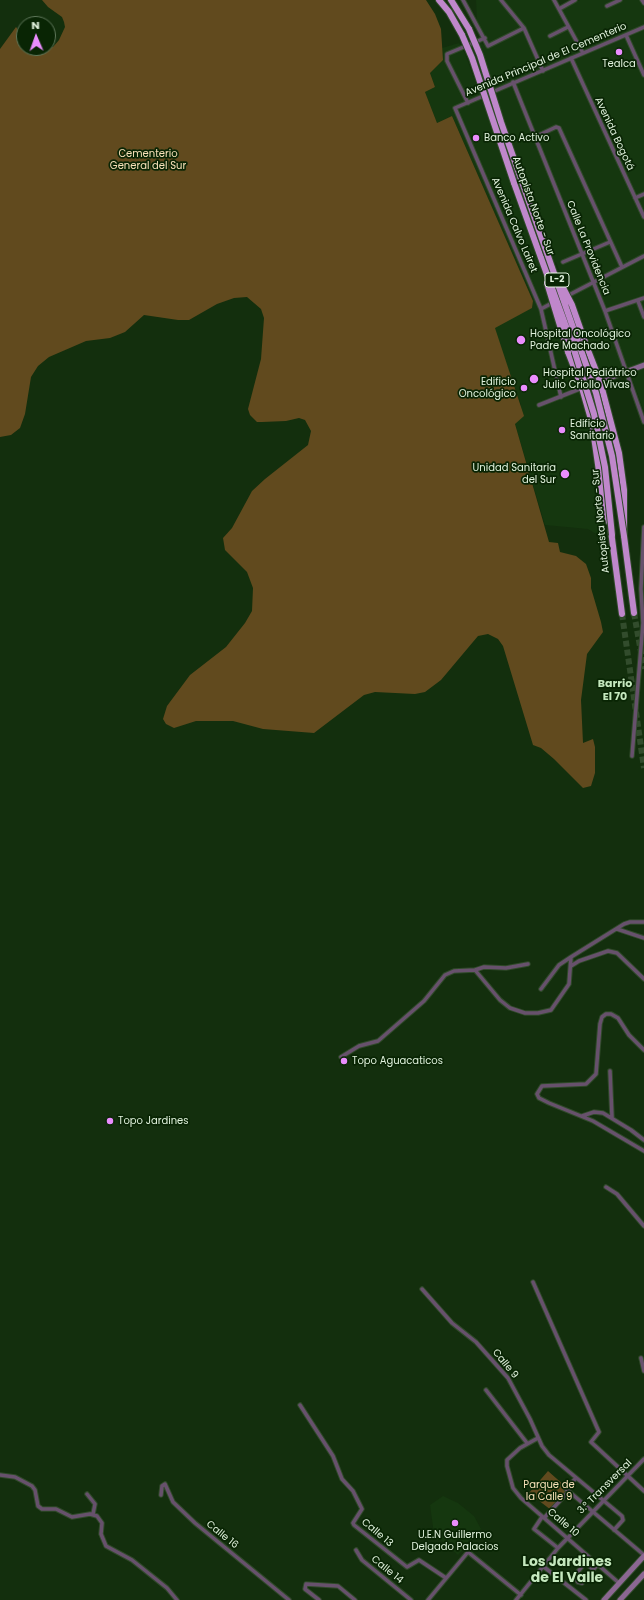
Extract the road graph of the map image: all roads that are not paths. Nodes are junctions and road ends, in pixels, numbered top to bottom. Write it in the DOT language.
graph roads {
  1 [pos="439,0"];
  2 [pos="451,0"];
  3 [pos="463,0"];
  4 [pos="501,0"];
  5 [pos="554,0"];
  6 [pos="575,0"];
  7 [pos="620,0"];
  8 [pos="642,0"];
  9 [pos="644,3"];
  10 [pos="607,6"];
  11 [pos="559,10"];
  12 [pos="568,27"];
  13 [pos="644,27"];
  14 [pos="524,28"];
  15 [pos="626,34"];
  16 [pos="550,36"];
  17 [pos="484,38"];
  18 [pos="583,53"];
  19 [pos="571,58"];
  20 [pos="543,71"];
  21 [pos="644,75"];
  22 [pos="513,82"];
  23 [pos="468,103"];
  24 [pos="455,108"];
  25 [pos="535,137"];
  26 [pos="644,194"];
  27 [pos="635,198"];
  28 [pos="644,217"];
  29 [pos="610,242"];
  30 [pos="582,254"];
  31 [pos="644,256"];
  32 [pos="541,258"];
  33 [pos="563,262"];
  34 [pos="622,267"];
  35 [pos="554,273"];
  36 [pos="594,282"];
  37 [pos="644,298"];
  38 [pos="638,300"];
  39 [pos="541,308"];
  40 [pos="605,311"];
  41 [pos="644,317"];
  42 [pos="644,365"];
  43 [pos="626,372"];
  44 [pos="600,381"];
  45 [pos="582,388"];
  46 [pos="561,397"];
  47 [pos="539,405"];
  48 [pos="644,422"];
  49 [pos="644,527"];
  50 [pos="612,535"];
  51 [pos="624,536"];
  52 [pos="634,613"];
  53 [pos="622,614"];
  54 [pos="632,756"];
  55 [pos="644,922"];
  56 [pos="617,929"];
  57 [pos="644,938"];
  58 [pos="571,957"];
  59 [pos="528,964"];
  60 [pos="571,966"];
  61 [pos="475,970"];
  62 [pos="644,979"];
  63 [pos="541,989"];
  64 [pos="644,1050"];
  65 [pos="341,1057"];
  66 [pos="610,1071"];
  67 [pos="582,1116"];
  68 [pos="612,1118"];
  69 [pos="644,1140"];
  70 [pos="644,1151"];
  71 [pos="606,1187"];
  72 [pos="644,1226"];
  73 [pos="533,1282"];
  74 [pos="422,1289"];
  75 [pos="641,1358"];
  76 [pos="644,1371"];
  77 [pos="486,1390"];
  78 [pos="300,1406"];
  79 [pos="538,1438"];
  80 [pos="527,1442"];
  81 [pos="644,1459"];
  82 [pos="628,1474"];
  83 [pos="0,1475"];
  84 [pos="576,1478"];
  85 [pos="644,1490"];
  86 [pos="569,1491"];
  87 [pos="87,1494"];
  88 [pos="162,1495"];
  89 [pos="603,1499"];
  90 [pos="592,1511"];
  91 [pos="93,1514"];
  92 [pos="543,1517"];
  93 [pos="614,1530"];
  94 [pos="568,1537"];
  95 [pos="558,1548"];
  96 [pos="356,1550"];
  97 [pos="644,1556"];
  98 [pos="598,1564"];
  99 [pos="544,1567"];
  100 [pos="593,1569"];
  101 [pos="644,1574"];
  102 [pos="446,1578"];
  103 [pos="619,1583"];
  104 [pos="521,1595"];
  105 [pos="177,1600"];
  106 [pos="289,1600"];
  107 [pos="319,1600"];
  108 [pos="355,1600"];
  109 [pos="411,1600"];
  110 [pos="428,1600"];
  111 [pos="516,1600"];
  112 [pos="586,1600"];
  113 [pos="604,1600"];
  114 [pos="620,1600"];
  1 -- 32 [label="highway, Autopista Norte - Sur / L-2, bridge"];
  2 -- 35 [label="highway, Autopista Norte - Sur / L-2, bridge"];
  3 -- 17 [label="street"];
  4 -- 14 [label="street"];
  5 -- 11 [label="street"];
  6 -- 11 [label="street"];
  7 -- 10 [label="street"];
  8 -- 9 [label="street"];
  11 -- 12 [label="street"];
  12 -- 16 [label="street"];
  12 -- 18 [label="street"];
  13 -- 15 [label="street, Avenida Principal de El Cementerio"];
  14 -- 17 [label="street"];
  14 -- 20 [label="street"];
  15 -- 18 [label="street, Avenida Principal de El Cementerio"];
  15 -- 21 [label="street"];
  17 -- 23 [label="street"];
  18 -- 19 [label="street, Avenida Principal de El Cementerio"];
  19 -- 20 [label="street, Avenida Principal de El Cementerio"];
  19 -- 27 [label="street, Avenida Bogotá"];
  20 -- 22 [label="street, Avenida Principal de El Cementerio"];
  22 -- 23 [label="street, Avenida Principal de El Cementerio"];
  22 -- 25 [label="street, Calle La Providencia"];
  23 -- 24 [label="street, Avenida Principal de El Cementerio"];
  24 -- 39 [label="street, Avenida Calvo Lairet"];
  25 -- 29 [label="street"];
  25 -- 30 [label="street, Calle La Providencia"];
  26 -- 27 [label="street"];
  27 -- 28 [label="street, Avenida Bogotá"];
  29 -- 30 [label="street"];
  29 -- 34 [label="street"];
  30 -- 33 [label="street"];
  30 -- 36 [label="street, Calle La Providencia"];
  31 -- 34 [label="street"];
  32 -- 45 [label="highway, bridge"];
  32 -- 50 [label="highway, Autopista Norte - Sur / L-2, bridge"];
  34 -- 36 [label="street"];
  35 -- 44 [label="highway, bridge"];
  35 -- 51 [label="highway, Autopista Norte - Sur / L-2, bridge"];
  36 -- 39 [label="street"];
  36 -- 40 [label="street, Calle La Providencia"];
  37 -- 38 [label="street"];
  38 -- 40 [label="street"];
  38 -- 41 [label="street"];
  39 -- 46 [label="street, Avenida Calvo Lairet"];
  40 -- 43 [label="street, Calle La Providencia"];
  42 -- 43 [label="main road"];
  43 -- 44 [label="main road"];
  43 -- 48 [label="street, Calle La Providencia"];
  44 -- 45 [label="main road"];
  44 -- 51 [label="highway, bridge"];
  45 -- 46 [label="street"];
  45 -- 50 [label="highway, bridge"];
  46 -- 47 [label="street"];
  49 -- 54 [label="street"];
  50 -- 53 [label="highway, Autopista Norte - Sur / L-2"];
  51 -- 52 [label="highway, Autopista Norte - Sur / L-2"];
  55 -- 56 [label="street"];
  56 -- 57 [label="street"];
  56 -- 58 [label="street"];
  58 -- 60 [label="street"];
  58 -- 63 [label="street"];
  59 -- 61 [label="street"];
  60 -- 61 [label="street"];
  60 -- 62 [label="street"];
  61 -- 65 [label="street"];
  64 -- 67 [label="street"];
  66 -- 68 [label="street"];
  67 -- 68 [label="street"];
  67 -- 70 [label="street"];
  68 -- 69 [label="street"];
  71 -- 72 [label="street"];
  73 -- 82 [label="street"];
  74 -- 79 [label="street, Calle 9"];
  75 -- 76 [label="street"];
  77 -- 80 [label="street"];
  78 -- 102 [label="street, Calle 13"];
  79 -- 80 [label="street, Calle 10"];
  79 -- 84 [label="street, Calle 9"];
  80 -- 92 [label="street, Calle 10"];
  81 -- 82 [label="street, 3.° Transversal"];
  82 -- 85 [label="street"];
  82 -- 89 [label="street, 3.° Transversal"];
  83 -- 91 [label="street"];
  84 -- 86 [label="street"];
  84 -- 89 [label="street, Calle 9"];
  86 -- 90 [label="street"];
  86 -- 92 [label="street"];
  87 -- 91 [label="street"];
  88 -- 106 [label="street, Calle 16"];
  89 -- 90 [label="street, 3.° Transversal"];
  89 -- 93 [label="street, Calle 9"];
  90 -- 93 [label="street"];
  90 -- 94 [label="street, 3.° Transversal"];
  91 -- 105 [label="street"];
  92 -- 94 [label="street, Calle 10"];
  92 -- 95 [label="street"];
  93 -- 97 [label="street"];
  94 -- 95 [label="street, 3.° Transversal"];
  94 -- 98 [label="street, Calle 10"];
  95 -- 99 [label="street, 3.° Transversal"];
  96 -- 109 [label="street, Calle 14"];
  97 -- 103 [label="main road"];
  98 -- 100 [label="street"];
  98 -- 103 [label="street, Calle 10"];
  99 -- 104 [label="street, 3.° Transversal"];
  99 -- 112 [label="street"];
  100 -- 100 [label="street"];
  101 -- 114 [label="main road"];
  102 -- 104 [label="street"];
  102 -- 110 [label="street"];
  103 -- 113 [label="main road"];
  104 -- 111 [label="street, 3.° Transversal"];
  107 -- 108 [label="street"];
}
